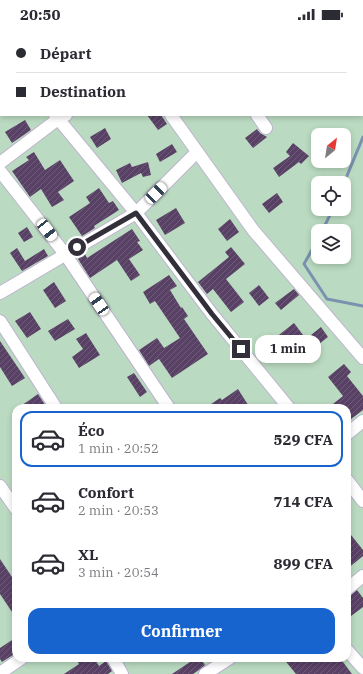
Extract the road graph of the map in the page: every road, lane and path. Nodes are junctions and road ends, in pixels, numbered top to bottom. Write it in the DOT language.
graph roads {
  1 [pos="60,116"];
  2 [pos="172,116"];
  3 [pos="258,116"];
  4 [pos="266,128"];
  5 [pos="196,152"];
  6 [pos="0,163"];
  7 [pos="0,171"];
  8 [pos="136,213"];
  9 [pos="65,254"];
  10 [pos="0,293"];
  11 [pos="0,321"];
  12 [pos="363,358"];
  13 [pos="53,404"];
  14 [pos="166,404"];
  15 [pos="286,404"];
  16 [pos="363,421"];
  17 [pos="351,431"];
  18 [pos="351,485"];
  19 [pos="0,486"];
  20 [pos="363,501"];
  21 [pos="12,503"];
  22 [pos="363,576"];
  23 [pos="351,585"];
  24 [pos="351,654"];
  25 [pos="16,662"];
  26 [pos="115,662"];
  27 [pos="222,662"];
  28 [pos="363,668"];
  29 [pos="0,673"];
  30 [pos="122,674"];
  31 [pos="205,674"];
  1 -- 6 [label="street"];
  1 -- 8 [label="street"];
  2 -- 5 [label="street"];
  3 -- 4 [label="street"];
  5 -- 8 [label="street"];
  5 -- 12 [label="street"];
  7 -- 9 [label="street"];
  8 -- 9 [label="street"];
  8 -- 15 [label="street"];
  9 -- 10 [label="street"];
  9 -- 14 [label="street"];
  11 -- 13 [label="street"];
  16 -- 17 [label="street"];
  18 -- 20 [label="street"];
  19 -- 21 [label="street"];
  22 -- 23 [label="street"];
  24 -- 28 [label="street"];
  25 -- 29 [label="street"];
  26 -- 30 [label="street"];
  27 -- 31 [label="street"];
}
